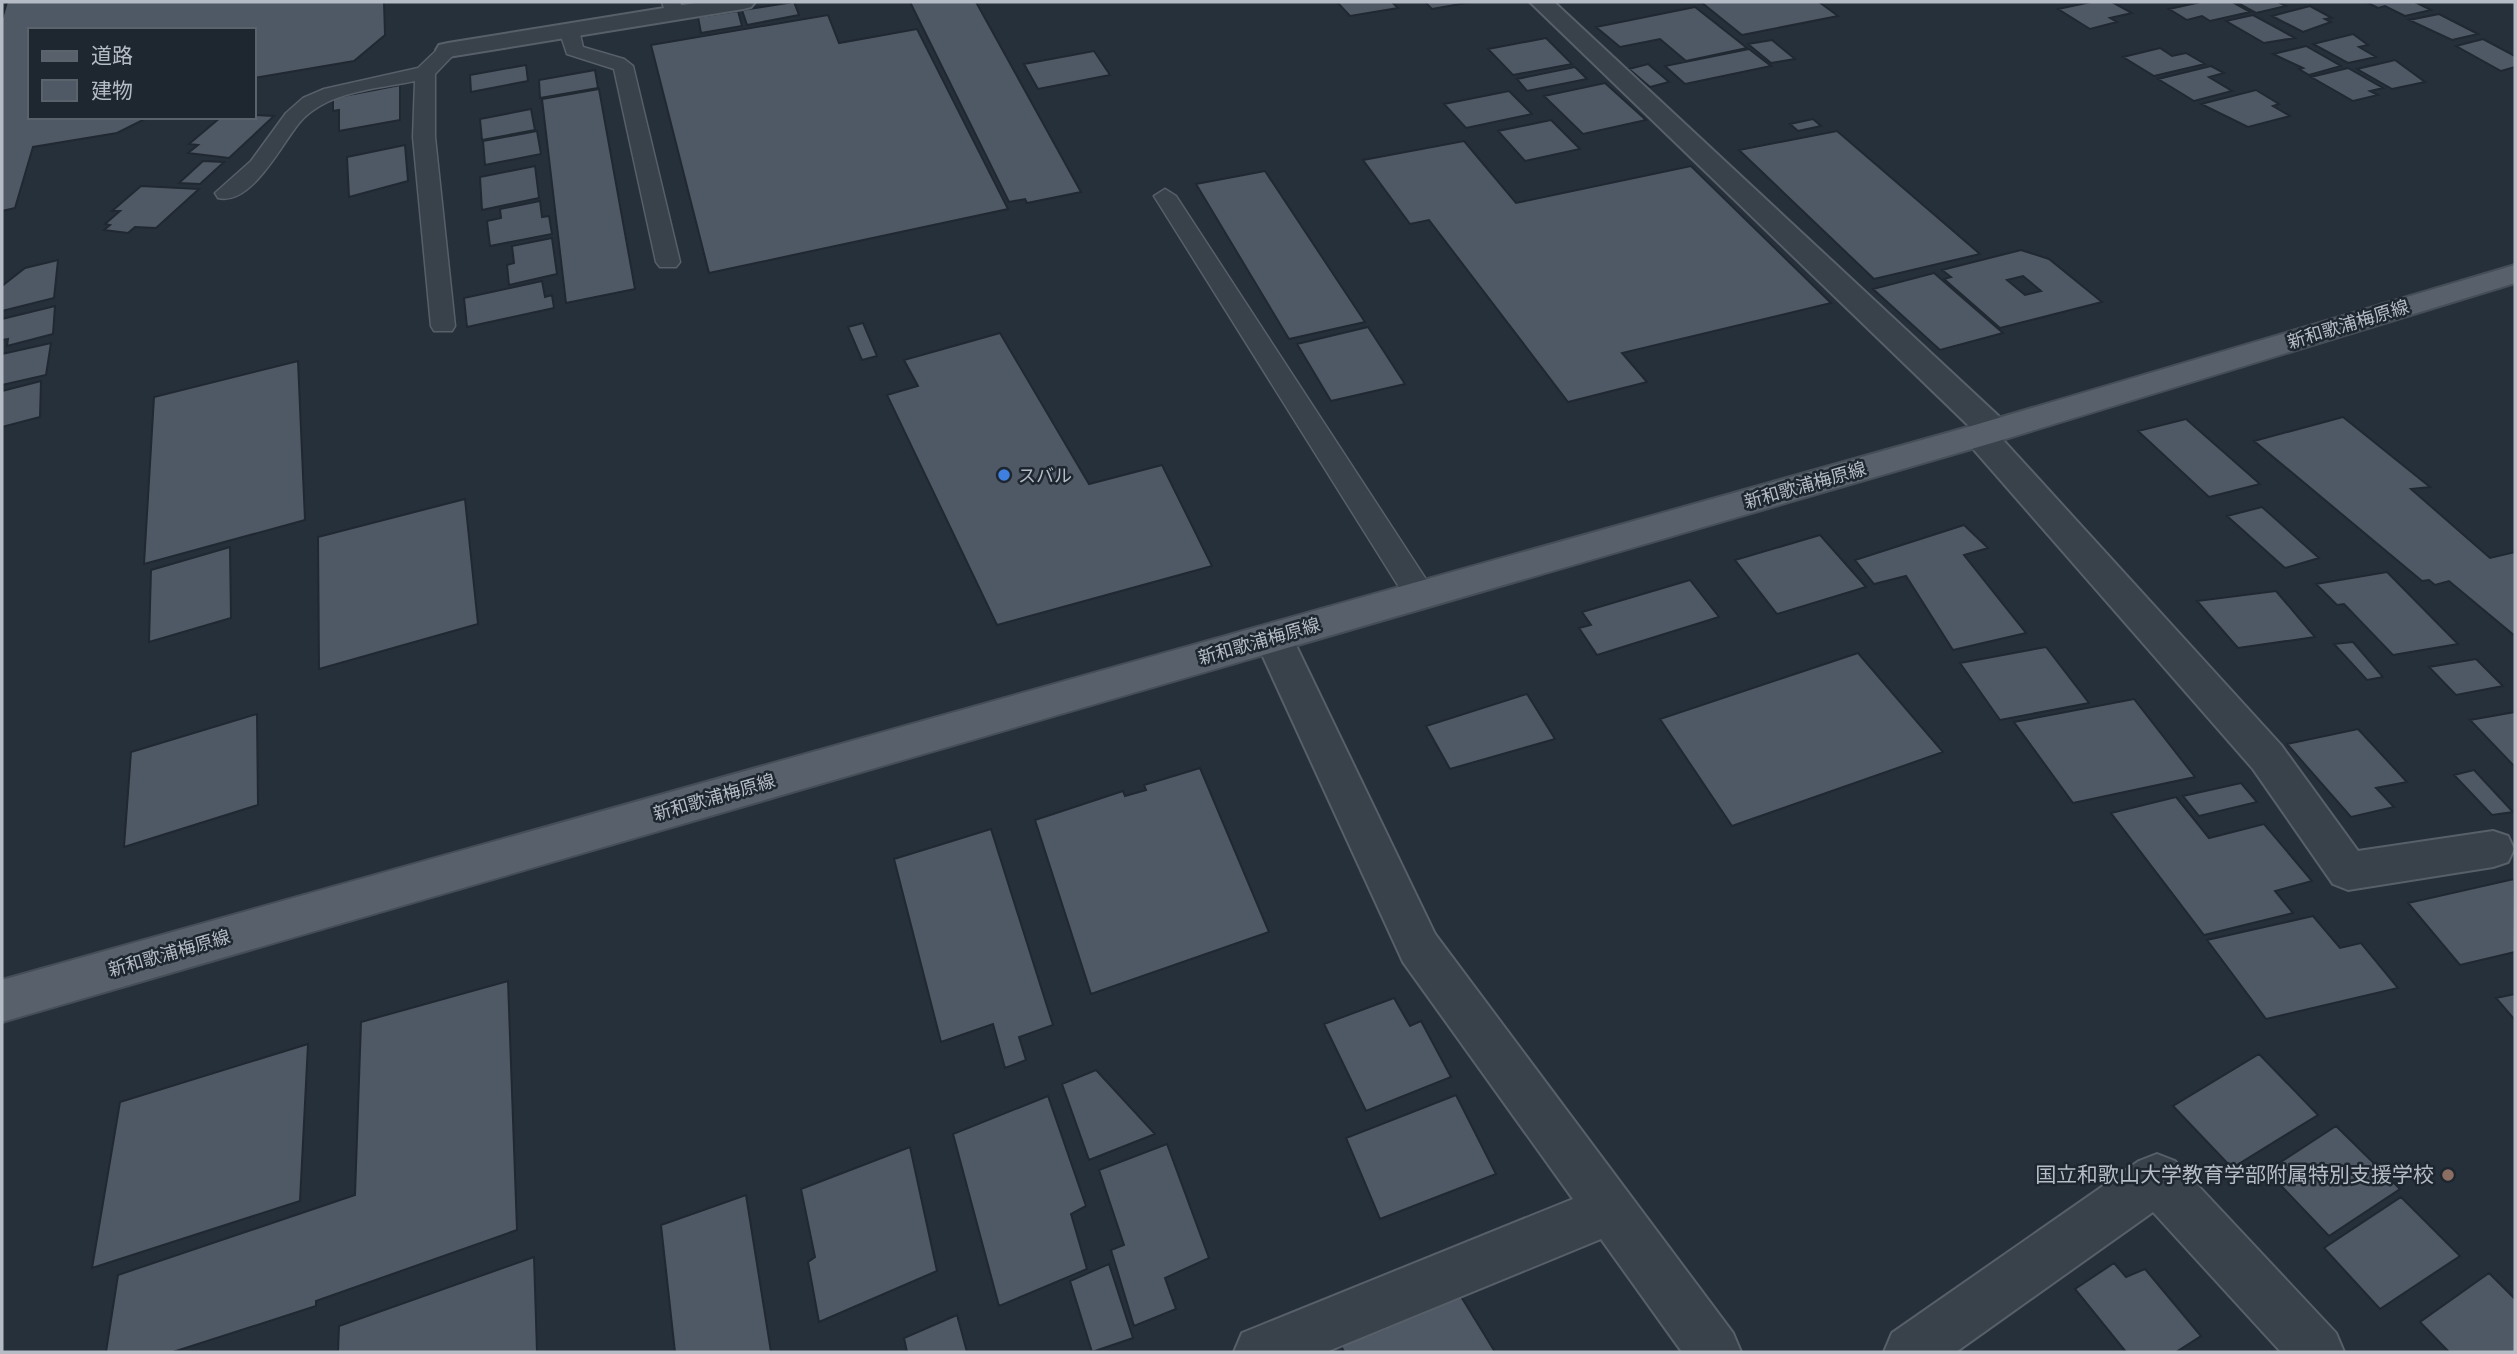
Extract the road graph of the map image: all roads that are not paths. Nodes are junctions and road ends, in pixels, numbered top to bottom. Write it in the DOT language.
graph roads {
  1 [pos="743,2"];
  2 [pos="1541,2"];
  3 [pos="673,7"];
  4 [pos="569,30"];
  5 [pos="448,50"];
  6 [pos="425,73"];
  7 [pos="226,192"];
  8 [pos="1165,196"];
  9 [pos="668,262"];
  10 [pos="2515,275"];
  11 [pos="443,326"];
  12 [pos="1987,433"];
  13 [pos="1420,595"];
  14 [pos="1273,637"];
  15 [pos="2493,849"];
  16 [pos="2,1001"];
  17 [pos="1609,1210"];
  18 [pos="1261,1352"];
  19 [pos="1714,1352"];
  20 [pos="1910,1352"];
  21 [pos="2317,1352"];
  1 -- 3 [label="street"];
  2 -- 12 [label="street"];
  3 -- 4 [label="street"];
  4 -- 5 [label="street"];
  4 -- 9 [label="lane"];
  5 -- 6 [label="lane"];
  6 -- 7 [label="lane"];
  6 -- 11 [label="lane"];
  8 -- 13 [label="lane"];
  10 -- 12 [label="main road, 新和歌浦梅原線"];
  12 -- 13 [label="main road, 新和歌浦梅原線"];
  12 -- 15 [label="street"];
  13 -- 14 [label="main road, 新和歌浦梅原線"];
  14 -- 16 [label="main road, 新和歌浦梅原線"];
  14 -- 17 [label="street"];
  17 -- 18 [label="street"];
  17 -- 19 [label="street"];
  20 -- 21 [label="street"];
}
